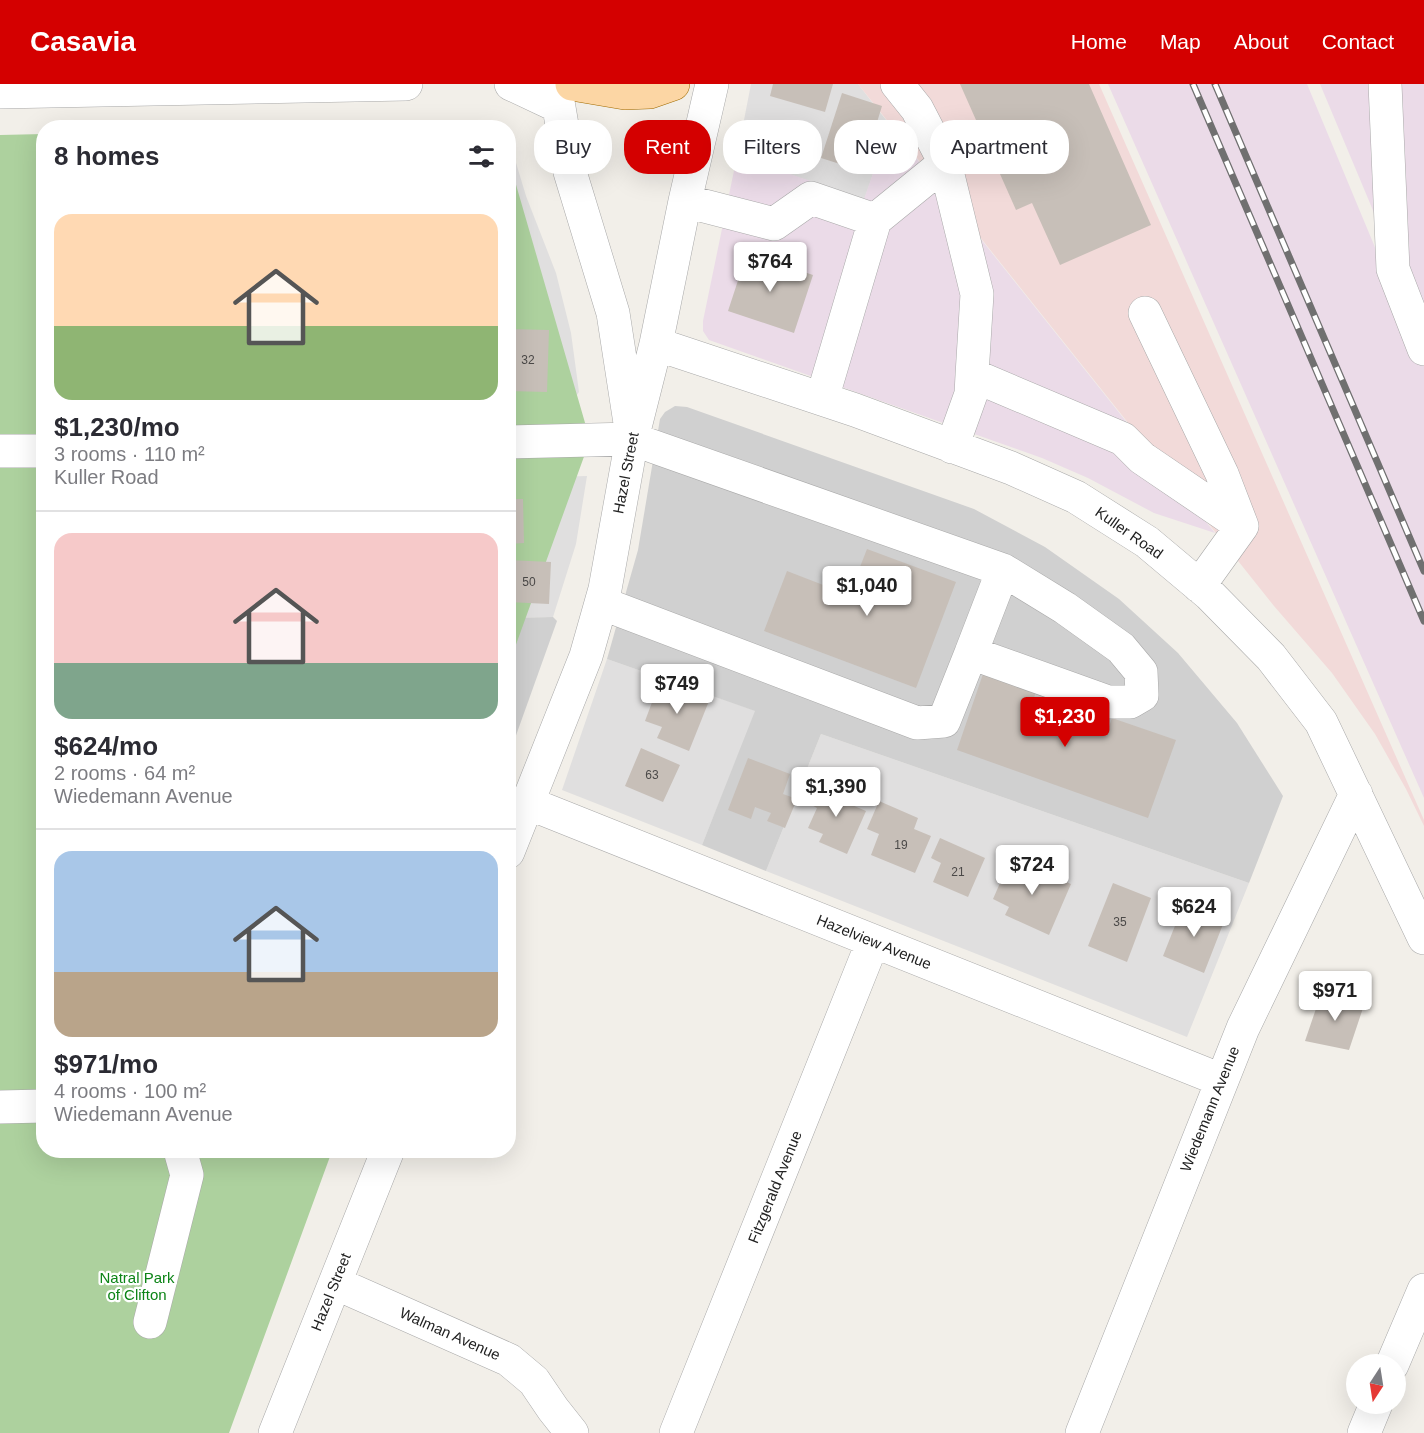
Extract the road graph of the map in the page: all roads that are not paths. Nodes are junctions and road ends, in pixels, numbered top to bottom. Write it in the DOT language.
graph roads {
  1 [pos="406,84"];
  2 [pos="511,84"];
  3 [pos="673,84"];
  4 [pos="712,84"];
  5 [pos="897,84"];
  6 [pos="1385,84"];
  7 [pos="562,91"];
  8 [pos="0,92"];
  9 [pos="930,134"];
  10 [pos="931,174"];
  11 [pos="948,174"];
  12 [pos="685,201"];
  13 [pos="875,220"];
  14 [pos="1145,313"];
  15 [pos="656,344"];
  16 [pos="1424,349"];
  17 [pos="972,375"];
  18 [pos="822,399"];
  19 [pos="632,439"];
  20 [pos="516,442"];
  21 [pos="952,447"];
  22 [pos="36,451"];
  23 [pos="0,452"];
  24 [pos="1242,526"];
  25 [pos="1003,570"];
  26 [pos="1199,586"];
  27 [pos="601,603"];
  28 [pos="971,653"];
  29 [pos="1356,794"];
  30 [pos="528,804"];
  31 [pos="516,833"];
  32 [pos="1424,938"];
  33 [pos="873,942"];
  34 [pos="1221,1080"];
  35 [pos="36,1106"];
  36 [pos="0,1107"];
  37 [pos="182,1158"];
  38 [pos="385,1158"];
  39 [pos="335,1283"];
  40 [pos="1424,1290"];
  41 [pos="150,1322"];
  42 [pos="1397,1354"];
  43 [pos="1372,1414"];
  44 [pos="275,1433"];
  45 [pos="572,1433"];
  46 [pos="676,1433"];
  47 [pos="1082,1433"];
  48 [pos="1364,1433"];
  1 -- 8 [label="street"];
  2 -- 7 [label="street"];
  3 -- 7 [label="main road"];
  4 -- 12 [label="street, Hazel Street"];
  5 -- 9 [label="street"];
  6 -- 16 [label="street"];
  7 -- 19 [label="street"];
  10 -- 13 [label="street"];
  11 -- 17 [label="street"];
  12 -- 13 [label="street"];
  12 -- 15 [label="street, Hazel Street"];
  13 -- 18 [label="street"];
  14 -- 24 [label="street"];
  15 -- 18 [label="street, Kuller Road"];
  15 -- 19 [label="street, Hazel Street"];
  17 -- 21 [label="street"];
  17 -- 24 [label="street"];
  18 -- 21 [label="street, Kuller Road"];
  19 -- 20 [label="street"];
  19 -- 25 [label="street"];
  19 -- 27 [label="street, Hazel Street"];
  21 -- 26 [label="street, Kuller Road"];
  22 -- 23 [label="street"];
  24 -- 26 [label="street"];
  25 -- 28 [label="street"];
  25 -- 28 [label="street"];
  26 -- 29 [label="street, Kuller Road"];
  27 -- 28 [label="street"];
  27 -- 30 [label="street, Hazel Street"];
  29 -- 32 [label="street, Kuller Road"];
  29 -- 34 [label="street, Wiedemann Avenue"];
  30 -- 31 [label="street, Hazel Street"];
  30 -- 33 [label="street, Hazelview Avenue"];
  33 -- 34 [label="street, Hazelview Avenue"];
  33 -- 46 [label="street, Fitzgerald Avenue"];
  34 -- 47 [label="street, Wiedemann Avenue"];
  35 -- 36 [label="street"];
  37 -- 41 [label="street"];
  38 -- 39 [label="street, Hazel Street"];
  39 -- 44 [label="street, Hazel Street"];
  39 -- 45 [label="street, Walman Avenue"];
  40 -- 42 [label="street"];
  43 -- 48 [label="street"];
}
